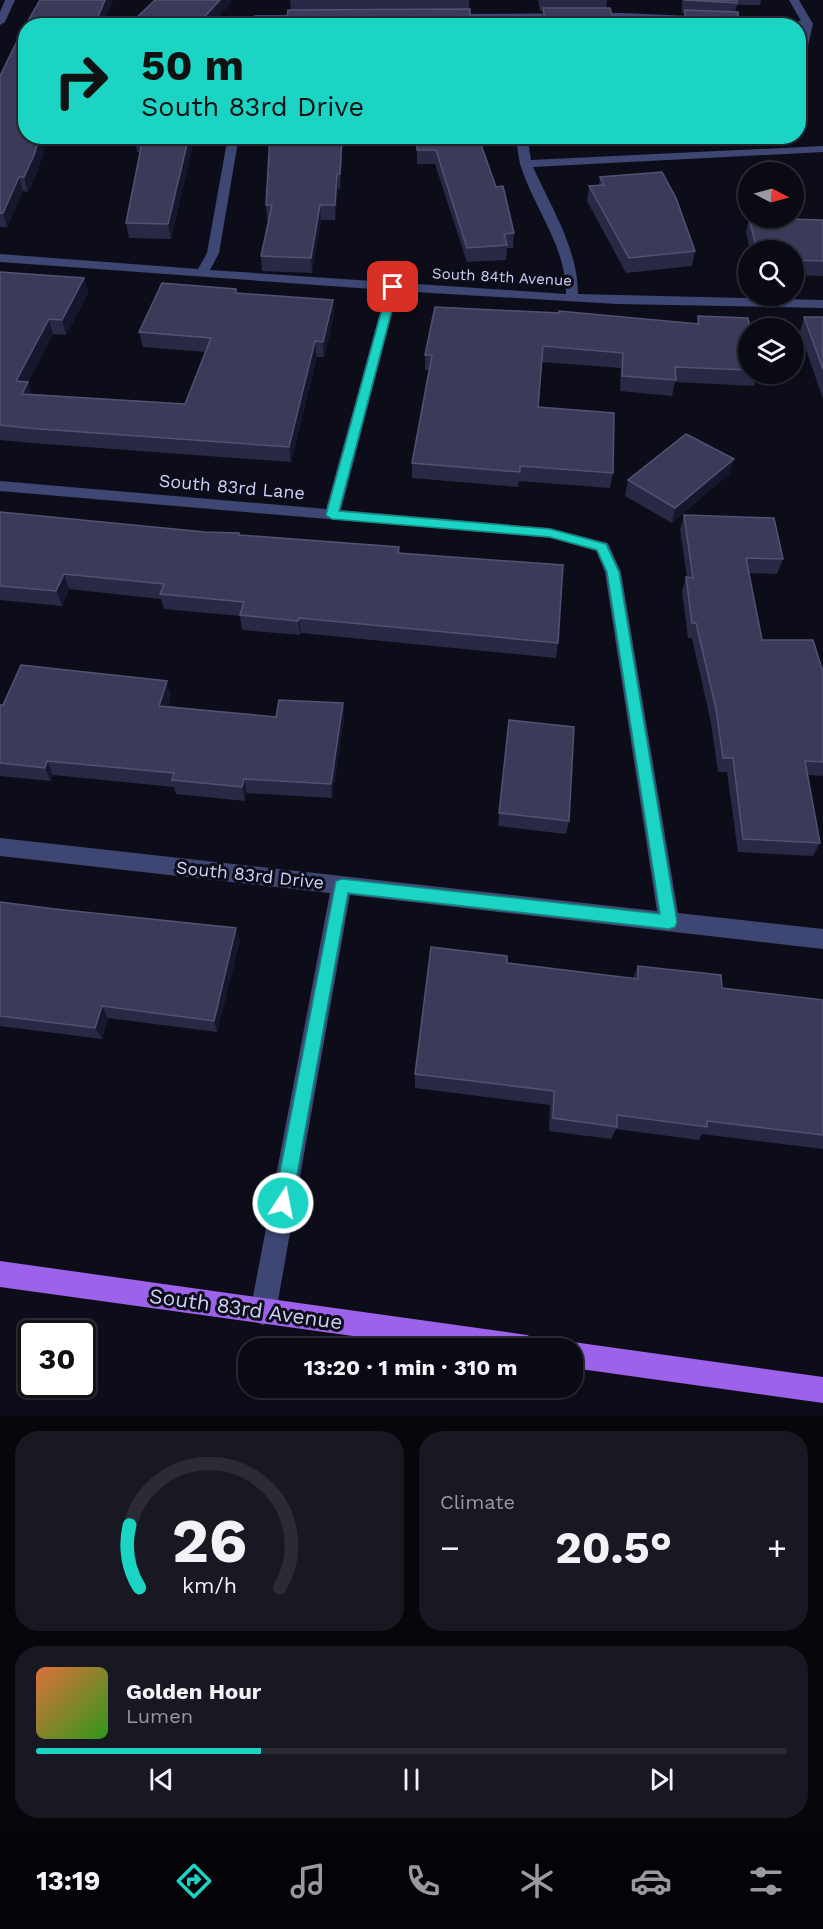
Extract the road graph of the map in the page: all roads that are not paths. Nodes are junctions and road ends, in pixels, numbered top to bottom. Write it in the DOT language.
graph roads {
  1 [pos="10,0"];
  2 [pos="795,0"];
  3 [pos="440,17"];
  4 [pos="455,18"];
  5 [pos="574,18"];
  6 [pos="669,18"];
  7 [pos="805,18"];
  8 [pos="806,20"];
  9 [pos="0,22"];
  10 [pos="808,24"];
  11 [pos="806,33"];
  12 [pos="233,144"];
  13 [pos="522,144"];
  14 [pos="823,149"];
  15 [pos="526,164"];
  16 [pos="0,258"];
  17 [pos="202,272"];
  18 [pos="393,287"];
  19 [pos="573,298"];
  20 [pos="823,304"];
  21 [pos="0,486"];
  22 [pos="332,515"];
  23 [pos="0,847"];
  24 [pos="342,885"];
  25 [pos="669,922"];
  26 [pos="823,939"];
  27 [pos="0,1274"];
  28 [pos="263,1312"];
  29 [pos="454,1338"];
  30 [pos="583,1356"];
  31 [pos="823,1390"];
  1 -- 9 [label="street"];
  2 -- 7 [label="street"];
  3 -- 4 [label="street"];
  5 -- 6 [label="street"];
  8 -- 10 [label="street"];
  10 -- 11 [label="street"];
  12 -- 17 [label="street"];
  13 -- 15 [label="street"];
  14 -- 15 [label="street"];
  15 -- 19 [label="street"];
  16 -- 17 [label="street, South 84th Avenue"];
  17 -- 18 [label="street, South 84th Avenue"];
  18 -- 19 [label="street, South 84th Avenue"];
  18 -- 22 [label="street"];
  19 -- 20 [label="street, South 84th Avenue"];
  21 -- 22 [label="street, South 83rd Lane"];
  22 -- 25 [label="street, South 83rd Lane"];
  23 -- 24 [label="street, South 83rd Drive"];
  24 -- 25 [label="street, South 83rd Drive"];
  24 -- 28 [label="street"];
  25 -- 26 [label="street, South 83rd Drive"];
  27 -- 28 [label="main road, South 83rd Avenue"];
  28 -- 29 [label="main road, South 83rd Avenue"];
  30 -- 31 [label="main road"];
}
